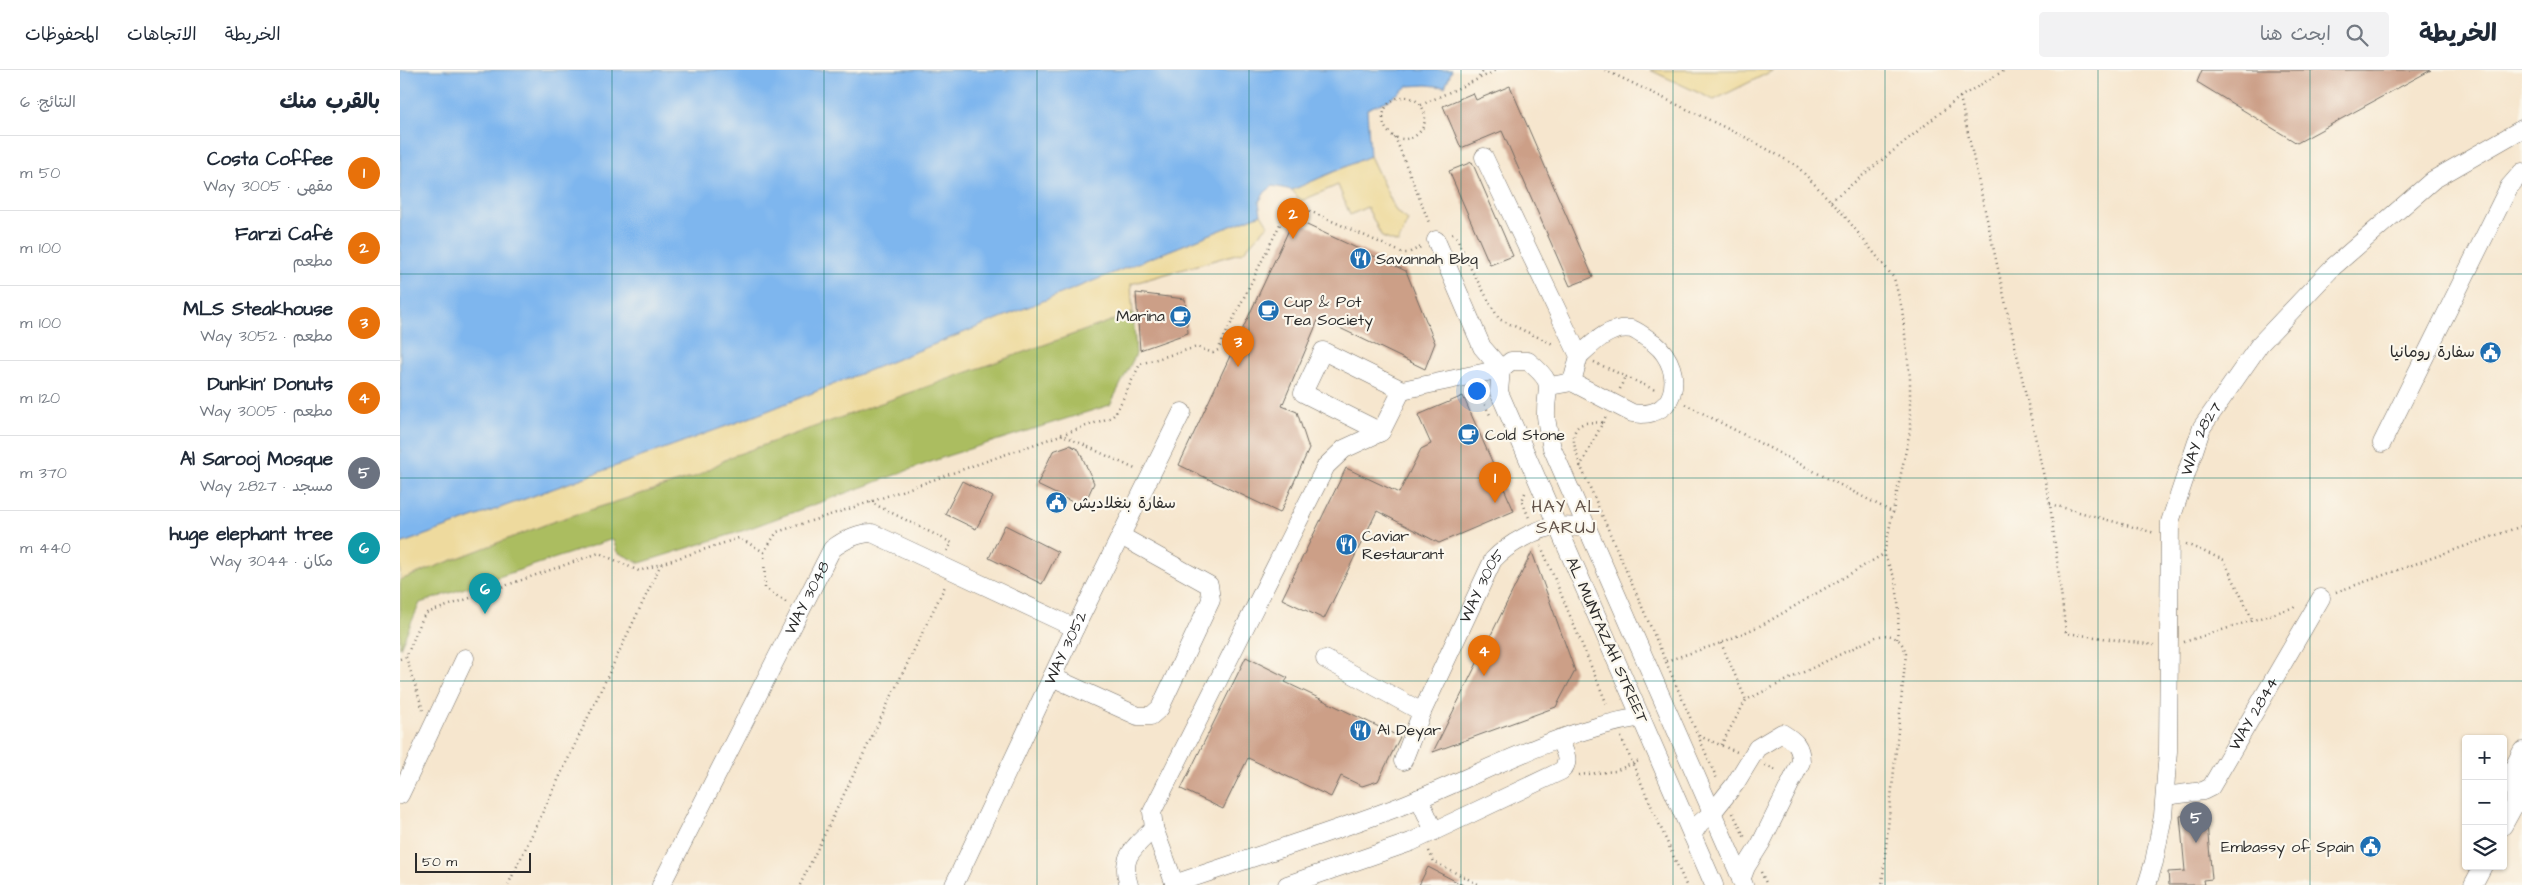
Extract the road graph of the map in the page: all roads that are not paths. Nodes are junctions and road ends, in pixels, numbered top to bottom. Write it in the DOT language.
graph roads {
  1 [pos="2522,129"];
  2 [pos="1484,157"];
  3 [pos="2522,172"];
  4 [pos="1436,240"];
  5 [pos="1579,356"];
  6 [pos="1501,369"];
  7 [pos="1572,382"];
  8 [pos="1550,386"];
  9 [pos="1402,390"];
  10 [pos="1182,412"];
  11 [pos="1380,432"];
  12 [pos="2382,443"];
  13 [pos="1558,526"];
  14 [pos="1587,528"];
  15 [pos="1121,536"];
  16 [pos="1614,589"];
  17 [pos="2320,598"];
  18 [pos="1590,599"];
  19 [pos="1075,628"];
  20 [pos="465,658"];
  21 [pos="1325,659"];
  22 [pos="1052,677"];
  23 [pos="1422,712"];
  24 [pos="1641,717"];
  25 [pos="1559,739"];
  26 [pos="2522,751"];
  27 [pos="1403,761"];
  28 [pos="400,795"];
  29 [pos="2164,796"];
  30 [pos="1419,798"];
  31 [pos="1712,813"];
  32 [pos="2504,825"];
  33 [pos="1154,828"];
  34 [pos="1434,831"];
  35 [pos="1692,835"];
  36 [pos="2481,870"];
  37 [pos="1742,883"];
  38 [pos="1174,884"];
  39 [pos="662,885"];
  40 [pos="954,885"];
  41 [pos="1130,885"];
  42 [pos="1287,885"];
  43 [pos="1714,885"];
  44 [pos="2147,885"];
  45 [pos="2474,885"];
  1 -- 29 [label="street, WAY 2827"];
  2 -- 5 [label="street"];
  3 -- 12 [label="street"];
  4 -- 6 [label="street"];
  5 -- 7 [label="street"];
  5 -- 7 [label="street"];
  6 -- 8 [label="street"];
  6 -- 9 [label="street"];
  6 -- 13 [label="street, AL MUNTAZAH STREET"];
  7 -- 8 [label="street"];
  8 -- 14 [label="street, AL MUNTAZAH STREET"];
  9 -- 11 [label="street"];
  9 -- 11 [label="street"];
  10 -- 15 [label="street, WAY 3052"];
  11 -- 33 [label="street"];
  13 -- 14 [label="street"];
  13 -- 18 [label="street, AL MUNTAZAH STREET"];
  13 -- 23 [label="street, WAY 3005"];
  14 -- 16 [label="street, AL MUNTAZAH STREET"];
  15 -- 19 [label="street, WAY 3052"];
  15 -- 22 [label="street"];
  16 -- 18 [label="street"];
  16 -- 31 [label="street, AL MUNTAZAH STREET"];
  17 -- 29 [label="street, WAY 2844"];
  18 -- 24 [label="street, AL MUNTAZAH STREET"];
  19 -- 22 [label="street, WAY 3052"];
  19 -- 39 [label="street, WAY 3048"];
  20 -- 28 [label="street"];
  21 -- 23 [label="street"];
  22 -- 40 [label="street, WAY 3052"];
  23 -- 27 [label="street, WAY 3005"];
  24 -- 25 [label="street"];
  24 -- 35 [label="street, AL MUNTAZAH STREET"];
  25 -- 30 [label="street"];
  25 -- 34 [label="street"];
  26 -- 32 [label="street"];
  29 -- 44 [label="street, WAY 2827"];
  30 -- 34 [label="street"];
  30 -- 38 [label="street"];
  31 -- 35 [label="street"];
  31 -- 37 [label="street, AL MUNTAZAH STREET"];
  31 -- 37 [label="street"];
  33 -- 38 [label="street"];
  33 -- 41 [label="street"];
  34 -- 42 [label="street"];
  35 -- 43 [label="street, AL MUNTAZAH STREET"];
  36 -- 45 [label="street"];
}
